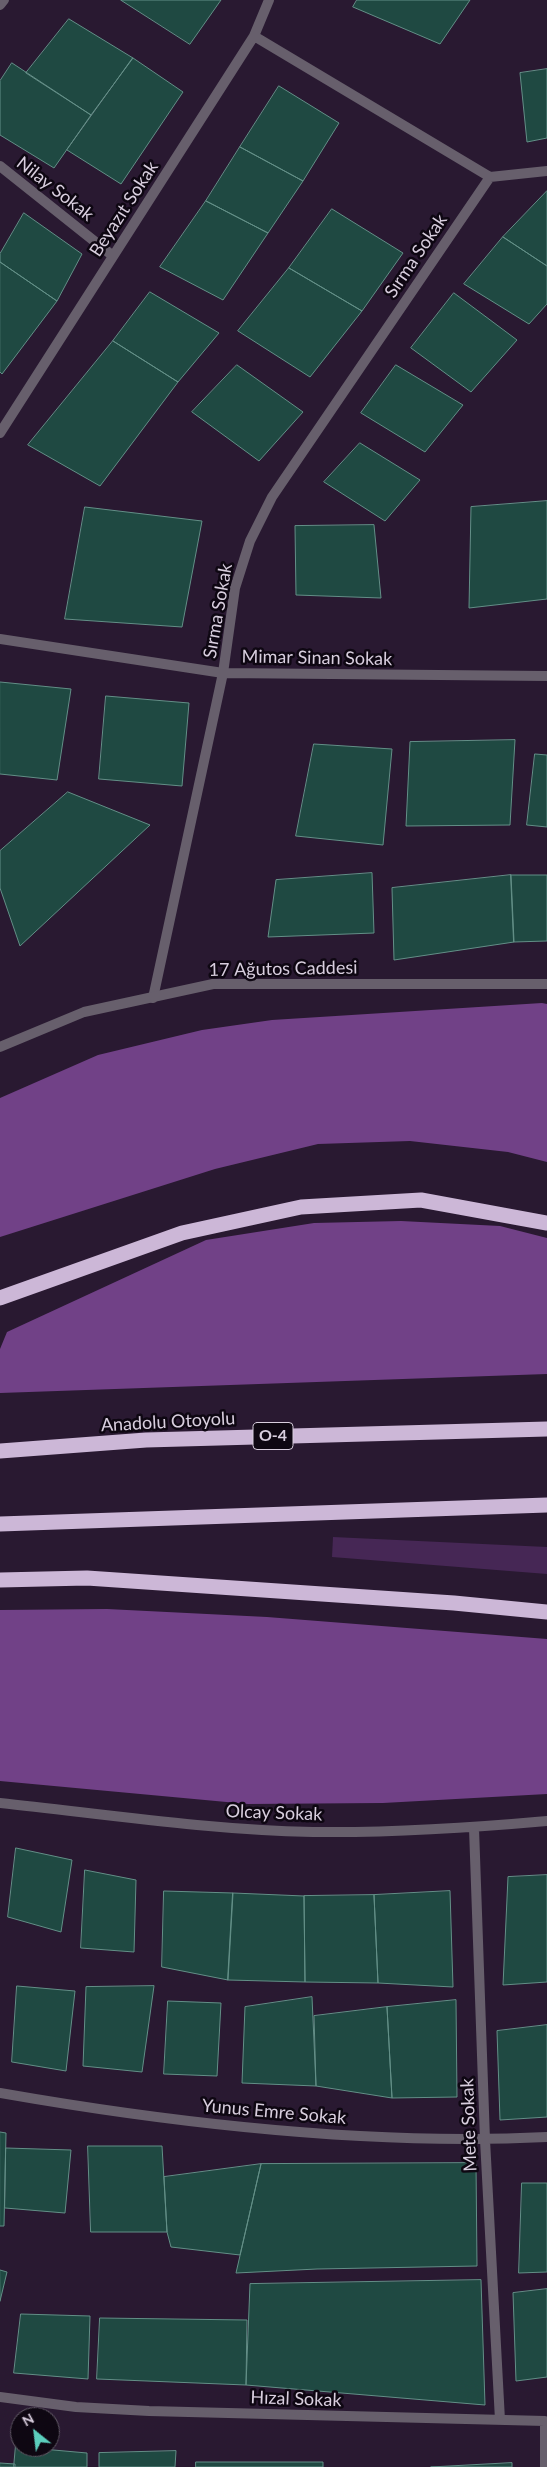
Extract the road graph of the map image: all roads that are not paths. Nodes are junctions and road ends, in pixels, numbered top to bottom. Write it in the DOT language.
graph roads {
  1 [pos="4,0"];
  2 [pos="269,0"];
  3 [pos="0,5"];
  4 [pos="254,36"];
  5 [pos="0,166"];
  6 [pos="547,171"];
  7 [pos="490,177"];
  8 [pos="113,256"];
  9 [pos="0,433"];
  10 [pos="0,638"];
  11 [pos="223,673"];
  12 [pos="547,676"];
  13 [pos="547,984"];
  14 [pos="153,998"];
  15 [pos="0,1047"];
  16 [pos="547,1223"];
  17 [pos="0,1298"];
  18 [pos="547,1429"];
  19 [pos="0,1451"];
  20 [pos="547,1505"];
  21 [pos="0,1524"];
  22 [pos="0,1580"];
  23 [pos="547,1612"];
  24 [pos="0,1803"];
  25 [pos="547,1822"];
  26 [pos="474,1828"];
  27 [pos="0,2092"];
  28 [pos="547,2137"];
  29 [pos="485,2140"];
  30 [pos="0,2397"];
  31 [pos="500,2420"];
  32 [pos="545,2467"];
  1 -- 3 [label="street"];
  2 -- 4 [label="street, Beyazıt Sokak"];
  4 -- 7 [label="street"];
  4 -- 8 [label="street, Beyazıt Sokak"];
  5 -- 8 [label="street, Nilay Sokak"];
  6 -- 7 [label="street"];
  7 -- 11 [label="street, Sırma Sokak"];
  8 -- 9 [label="street, Beyazıt Sokak"];
  10 -- 11 [label="street, Mimar Sinan Sokak"];
  11 -- 12 [label="street, Mimar Sinan Sokak"];
  11 -- 14 [label="street, Sırma Sokak"];
  13 -- 14 [label="street, 17 Ağutos Caddesi"];
  14 -- 15 [label="street, 17 Ağutos Caddesi"];
  16 -- 17 [label="highway"];
  18 -- 19 [label="highway, Anadolu Otoyolu / O-4"];
  20 -- 21 [label="highway"];
  22 -- 23 [label="highway"];
  24 -- 26 [label="street, Olcay Sokak"];
  25 -- 26 [label="street, Olcay Sokak"];
  26 -- 29 [label="street, Mete Sokak"];
  27 -- 29 [label="street, Yunus Emre Sokak"];
  28 -- 29 [label="street, Yunus Emre Sokak"];
  29 -- 31 [label="street, Mete Sokak"];
  30 -- 31 [label="street, Hızal Sokak"];
  31 -- 32 [label="street, Hızal Sokak"];
}
